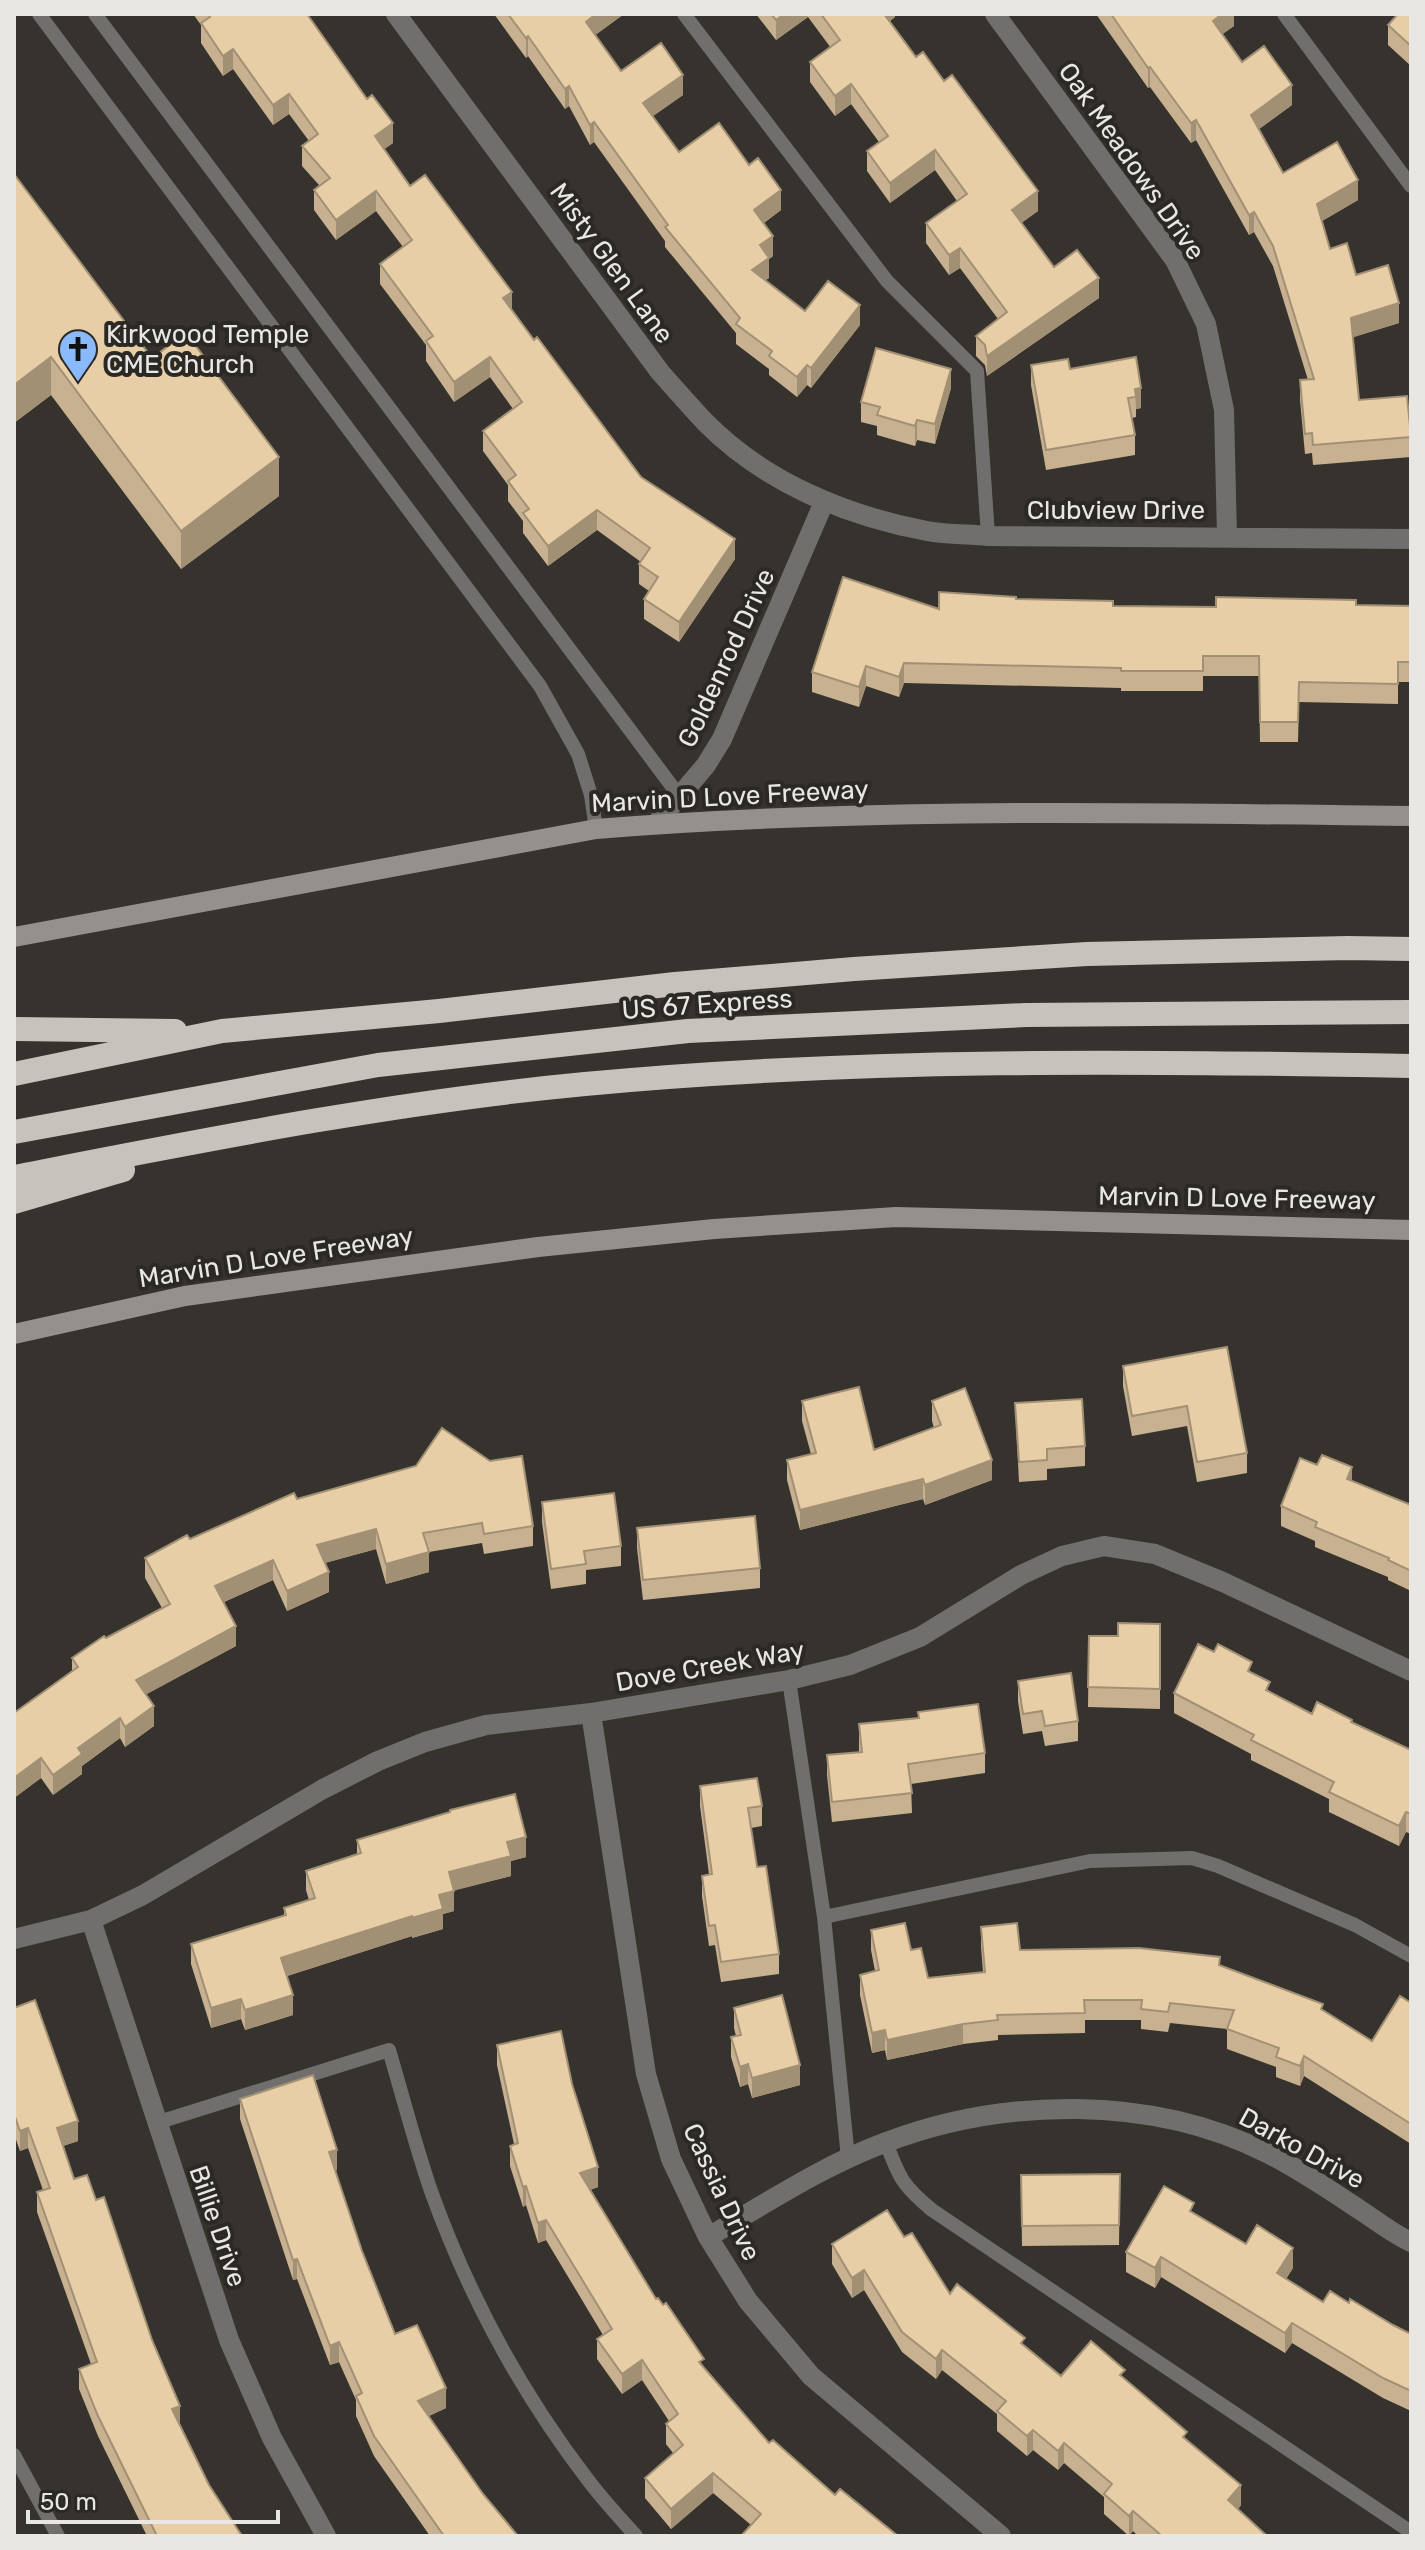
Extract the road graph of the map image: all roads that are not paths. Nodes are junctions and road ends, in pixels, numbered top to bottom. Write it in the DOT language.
graph roads {
  1 [pos="39,14"];
  2 [pos="95,14"];
  3 [pos="396,14"];
  4 [pos="684,14"];
  5 [pos="995,14"];
  6 [pos="1284,14"];
  7 [pos="1411,186"];
  8 [pos="824,502"];
  9 [pos="988,536"];
  10 [pos="1227,537"];
  11 [pos="1411,539"];
  12 [pos="680,797"];
  13 [pos="1411,816"];
  14 [pos="656,824"];
  15 [pos="596,829"];
  16 [pos="14,937"];
  17 [pos="1411,949"];
  18 [pos="1411,1012"];
  19 [pos="14,1029"];
  20 [pos="222,1031"];
  21 [pos="1411,1066"];
  22 [pos="14,1074"];
  23 [pos="278,1125"];
  24 [pos="14,1132"];
  25 [pos="14,1177"];
  26 [pos="14,1202"];
  27 [pos="1411,1230"];
  28 [pos="14,1334"];
  29 [pos="1411,1671"];
  30 [pos="789,1680"];
  31 [pos="591,1713"];
  32 [pos="824,1917"];
  33 [pos="91,1920"];
  34 [pos="14,1939"];
  35 [pos="1411,1956"];
  36 [pos="156,2123"];
  37 [pos="886,2142"];
  38 [pos="848,2158"];
  39 [pos="708,2237"];
  40 [pos="1411,2242"];
  41 [pos="14,2455"];
  42 [pos="1411,2532"];
  43 [pos="58,2536"];
  44 [pos="326,2536"];
  45 [pos="636,2536"];
  46 [pos="1001,2536"];
  1 -- 15 [label="lane"];
  2 -- 12 [label="lane"];
  3 -- 8 [label="street, Misty Glen Lane"];
  4 -- 9 [label="lane"];
  5 -- 10 [label="street, Oak Meadows Drive"];
  6 -- 7 [label="lane"];
  8 -- 9 [label="street, Clubview Drive"];
  8 -- 12 [label="street, Goldenrod Drive"];
  9 -- 10 [label="street, Clubview Drive"];
  10 -- 11 [label="street, Clubview Drive"];
  12 -- 14 [label="street, Goldenrod Drive"];
  13 -- 14 [label="main road, Marvin D Love Freeway"];
  14 -- 15 [label="main road, Marvin D Love Freeway"];
  15 -- 16 [label="main road, Marvin D Love Freeway"];
  17 -- 20 [label="highway"];
  18 -- 24 [label="highway, US 67 Express"];
  19 -- 20 [label="highway"];
  20 -- 22 [label="highway"];
  21 -- 23 [label="highway"];
  23 -- 25 [label="highway"];
  23 -- 26 [label="highway"];
  27 -- 28 [label="main road, Marvin D Love Freeway"];
  29 -- 30 [label="street, Dove Creek Way"];
  30 -- 31 [label="street, Dove Creek Way"];
  30 -- 32 [label="lane"];
  31 -- 33 [label="street, Dove Creek Way"];
  31 -- 39 [label="street, Cassia Drive"];
  32 -- 35 [label="lane"];
  32 -- 38 [label="lane"];
  33 -- 34 [label="street, Dove Creek Way"];
  33 -- 36 [label="street, Billie Drive"];
  36 -- 44 [label="street, Billie Drive"];
  36 -- 45 [label="lane"];
  37 -- 38 [label="street, Darko Drive"];
  37 -- 40 [label="street, Darko Drive"];
  37 -- 42 [label="lane"];
  38 -- 39 [label="street, Darko Drive"];
  39 -- 46 [label="street, Cassia Drive"];
  41 -- 43 [label="lane"];
}
